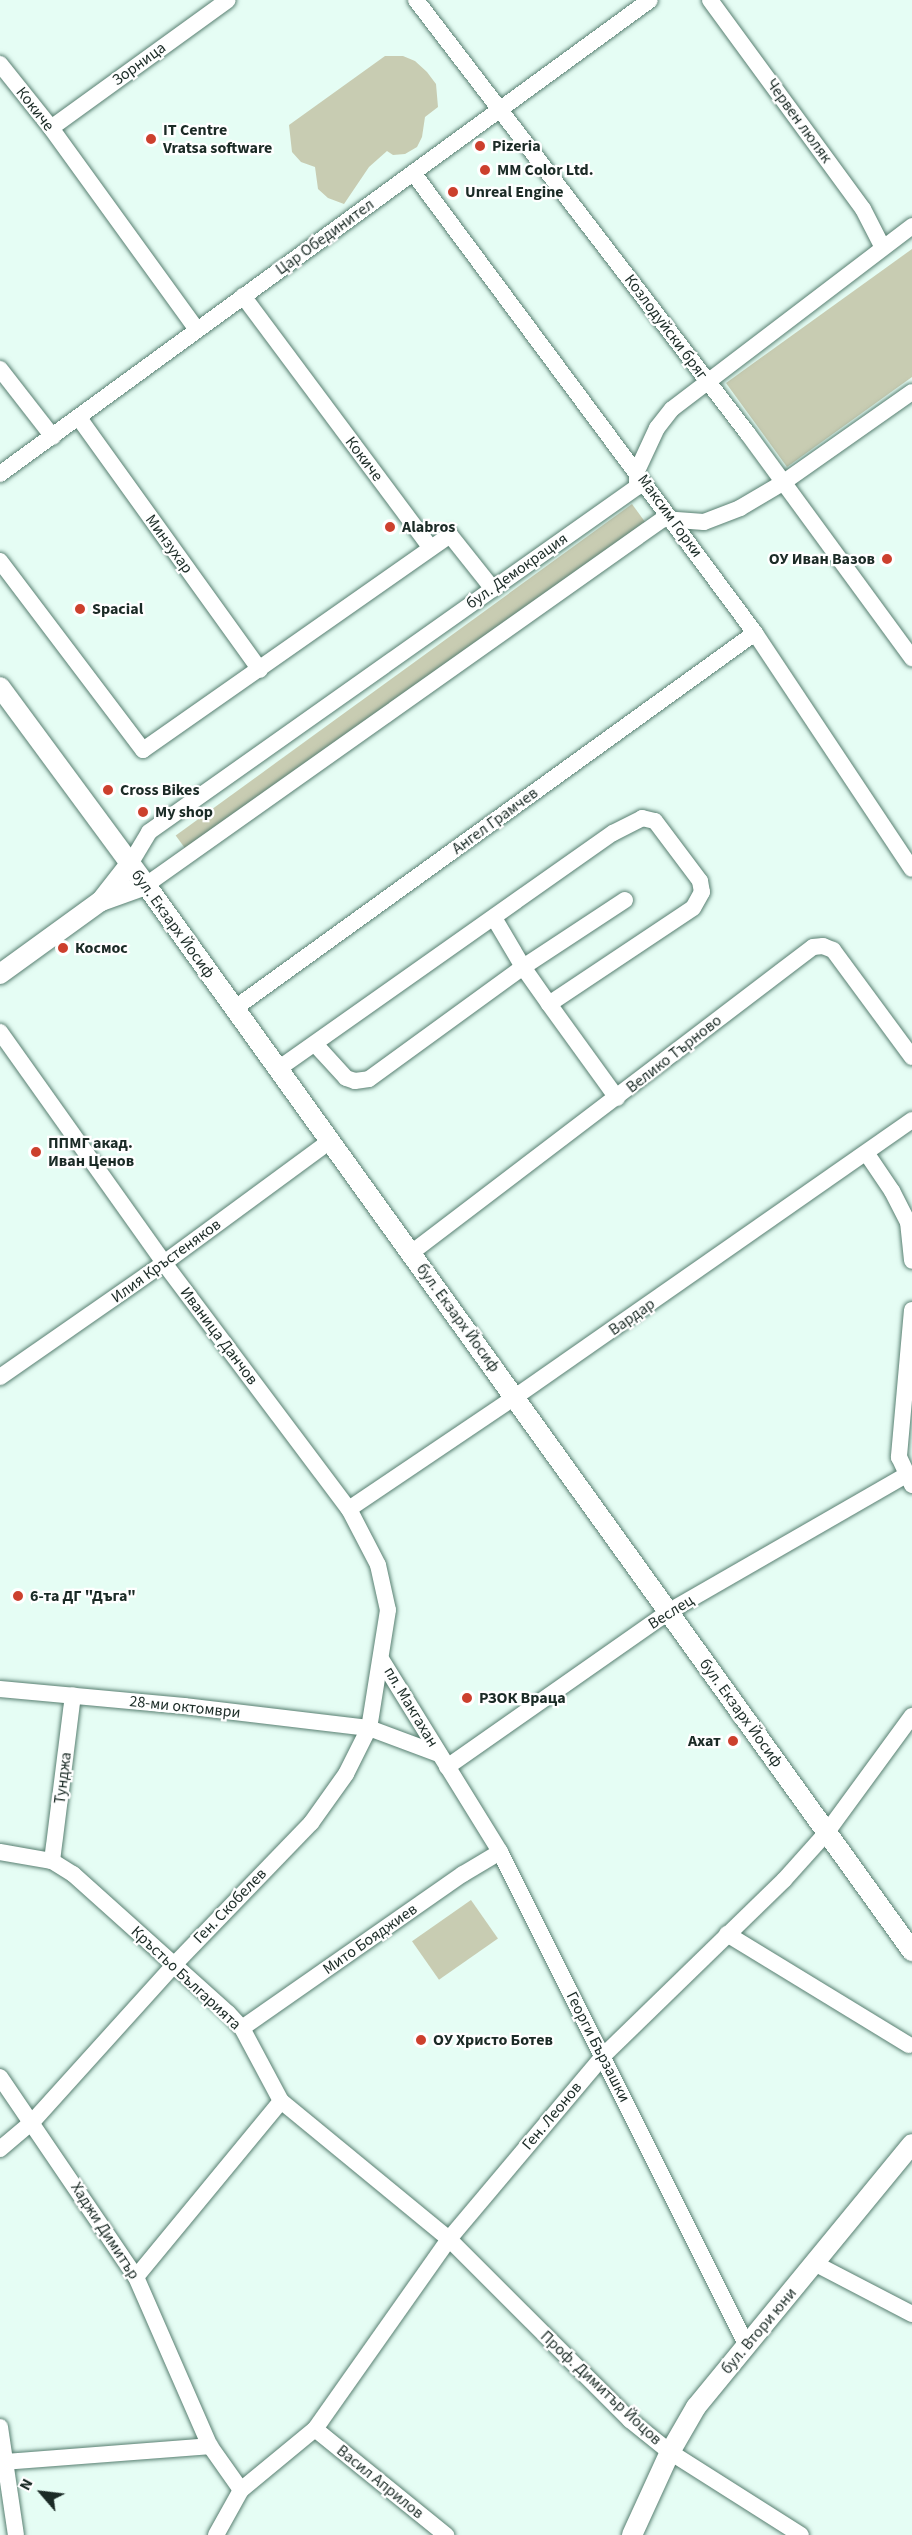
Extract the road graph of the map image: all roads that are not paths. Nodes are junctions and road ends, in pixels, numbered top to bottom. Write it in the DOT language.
graph roads {
  1 [pos="228,0"];
  2 [pos="416,0"];
  3 [pos="650,0"];
  4 [pos="710,0"];
  5 [pos="0,64"];
  6 [pos="501,111"];
  7 [pos="51,128"];
  8 [pos="414,174"];
  9 [pos="912,226"];
  10 [pos="882,246"];
  11 [pos="243,296"];
  12 [pos="197,330"];
  13 [pos="0,369"];
  14 [pos="707,381"];
  15 [pos="912,392"];
  16 [pos="79,418"];
  17 [pos="53,437"];
  18 [pos="637,471"];
  19 [pos="0,474"];
  20 [pos="784,482"];
  21 [pos="674,521"];
  22 [pos="431,548"];
  23 [pos="0,561"];
  24 [pos="493,589"];
  25 [pos="755,633"];
  26 [pos="912,658"];
  27 [pos="260,670"];
  28 [pos="1,690"];
  29 [pos="130,864"];
  30 [pos="912,869"];
  31 [pos="146,885"];
  32 [pos="625,900"];
  33 [pos="101,901"];
  34 [pos="494,918"];
  35 [pos="523,968"];
  36 [pos="0,974"];
  37 [pos="549,1004"];
  38 [pos="235,1008"];
  39 [pos="0,1032"];
  40 [pos="315,1044"];
  41 [pos="912,1057"];
  42 [pos="278,1069"];
  43 [pos="617,1098"];
  44 [pos="912,1120"];
  45 [pos="330,1141"];
  46 [pos="867,1154"];
  47 [pos="411,1253"];
  48 [pos="912,1261"];
  49 [pos="164,1263"];
  50 [pos="912,1310"];
  51 [pos="0,1377"];
  52 [pos="515,1397"];
  53 [pos="908,1404"];
  54 [pos="909,1480"];
  55 [pos="349,1509"];
  56 [pos="668,1612"];
  57 [pos="381,1659"];
  58 [pos="0,1689"];
  59 [pos="73,1695"];
  60 [pos="912,1716"];
  61 [pos="369,1728"];
  62 [pos="443,1760"];
  63 [pos="826,1832"];
  64 [pos="500,1851"];
  65 [pos="0,1852"];
  66 [pos="52,1861"];
  67 [pos="727,1934"];
  68 [pos="912,1951"];
  69 [pos="174,1965"];
  70 [pos="242,2028"];
  71 [pos="909,2045"];
  72 [pos="603,2056"];
  73 [pos="0,2077"];
  74 [pos="280,2101"];
  75 [pos="32,2122"];
  76 [pos="912,2144"];
  77 [pos="0,2150"];
  78 [pos="449,2239"];
  79 [pos="816,2264"];
  80 [pos="136,2277"];
  81 [pos="912,2314"];
  82 [pos="747,2346"];
  83 [pos="0,2427"];
  84 [pos="315,2430"];
  85 [pos="210,2446"];
  86 [pos="670,2452"];
  87 [pos="4,2462"];
  88 [pos="241,2490"];
  89 [pos="16,2535"];
  90 [pos="216,2535"];
  91 [pos="446,2535"];
  92 [pos="632,2535"];
  93 [pos="801,2535"];
  1 -- 7 [label="street, Зорница"];
  2 -- 6 [label="street, Козлодуйски бряг"];
  3 -- 6 [label="street, Цар Обединител"];
  4 -- 10 [label="street, Червен люляк"];
  5 -- 7 [label="street, Кокиче"];
  6 -- 8 [label="street, Цар Обединител"];
  6 -- 14 [label="street, Козлодуйски бряг"];
  7 -- 12 [label="street, Кокиче"];
  8 -- 11 [label="street, Цар Обединител"];
  8 -- 18 [label="street, Максим Горки"];
  9 -- 10 [label="street, бул. Демокрация"];
  10 -- 14 [label="street, бул. Демокрация"];
  11 -- 12 [label="street, Цар Обединител"];
  11 -- 22 [label="street, Кокиче"];
  12 -- 16 [label="street, Цар Обединител"];
  13 -- 17 [label="street"];
  14 -- 18 [label="street, бул. Демокрация"];
  14 -- 20 [label="street, Козлодуйски бряг"];
  15 -- 20 [label="street, бул. Демокрация"];
  16 -- 17 [label="street, Цар Обединител"];
  16 -- 27 [label="street, Минзухар"];
  17 -- 19 [label="street, Цар Обединител"];
  18 -- 21 [label="street, Максим Горки"];
  18 -- 24 [label="street, бул. Демокрация"];
  20 -- 21 [label="street, бул. Демокрация"];
  20 -- 26 [label="street, Козлодуйски бряг"];
  21 -- 25 [label="street, Максим Горки"];
  21 -- 31 [label="street, бул. Демокрация"];
  22 -- 24 [label="street"];
  22 -- 27 [label="street"];
  23 -- 27 [label="street"];
  24 -- 29 [label="street, бул. Демокрация"];
  25 -- 30 [label="street, Максим Горки"];
  25 -- 38 [label="street, Ангел Грамчев"];
  28 -- 29 [label="street, бул. Екзарх Йосиф"];
  29 -- 31 [label="street, бул. Екзарх Йосиф"];
  29 -- 33 [label="street, бул. Демокрация"];
  31 -- 33 [label="street, бул. Демокрация"];
  31 -- 38 [label="street, бул. Екзарх Йосиф"];
  32 -- 35 [label="street"];
  33 -- 36 [label="street, бул. Демокрация"];
  34 -- 35 [label="street"];
  34 -- 37 [label="street"];
  34 -- 40 [label="street"];
  35 -- 37 [label="street"];
  35 -- 40 [label="street"];
  37 -- 43 [label="street"];
  38 -- 42 [label="street, бул. Екзарх Йосиф"];
  39 -- 49 [label="street, Иваница Данчов"];
  40 -- 42 [label="street"];
  41 -- 43 [label="street, Велико Търново"];
  42 -- 45 [label="street, бул. Екзарх Йосиф"];
  43 -- 47 [label="street, Велико Търново"];
  44 -- 46 [label="street, Вардар"];
  45 -- 47 [label="street, бул. Екзарх Йосиф"];
  45 -- 49 [label="street, Илия Кръстеняков"];
  46 -- 48 [label="street"];
  46 -- 52 [label="street, Вардар"];
  47 -- 52 [label="street, бул. Екзарх Йосиф"];
  49 -- 51 [label="street, Илия Кръстеняков"];
  49 -- 55 [label="street, Иваница Данчов"];
  50 -- 53 [label="street"];
  52 -- 55 [label="street, Вардар"];
  52 -- 56 [label="street, бул. Екзарх Йосиф"];
  53 -- 54 [label="street"];
  54 -- 56 [label="street, Веслец"];
  55 -- 57 [label="street, Иваница Данчов"];
  56 -- 62 [label="street, Веслец"];
  56 -- 63 [label="street, бул. Екзарх Йосиф"];
  57 -- 61 [label="street, пл. Макгахан"];
  57 -- 62 [label="street, пл. Макгахан"];
  58 -- 59 [label="street, 28-ми октомври"];
  59 -- 61 [label="street, 28-ми октомври"];
  59 -- 66 [label="street, Тунджа"];
  60 -- 63 [label="street, Ген. Леонов"];
  61 -- 62 [label="street, пл. Макгахан"];
  61 -- 69 [label="street, Ген. Скобелев"];
  62 -- 64 [label="street, Георги Бързашки"];
  63 -- 67 [label="street, Ген. Леонов"];
  63 -- 68 [label="street, бул. Екзарх Йосиф"];
  64 -- 70 [label="street, Мито Бояджиев"];
  64 -- 72 [label="street, Георги Бързашки"];
  65 -- 66 [label="street, Кръстьо Българията"];
  66 -- 69 [label="street, Кръстьо Българията"];
  67 -- 71 [label="street"];
  67 -- 72 [label="street, Ген. Леонов"];
  69 -- 70 [label="street, Кръстьо Българията"];
  69 -- 75 [label="street, Ген. Скобелев"];
  70 -- 74 [label="street, Кръстьо Българията"];
  72 -- 78 [label="street, Ген. Леонов"];
  72 -- 82 [label="street, Георги Бързашки"];
  73 -- 75 [label="street, Хаджи Димитър"];
  74 -- 78 [label="street, Кръстьо Българията"];
  74 -- 80 [label="street"];
  75 -- 77 [label="street, Ген. Скобелев"];
  75 -- 80 [label="street, Хаджи Димитър"];
  76 -- 79 [label="street, бул. Втори юни"];
  78 -- 84 [label="street, Ген. Леонов"];
  78 -- 86 [label="street, Проф. Димитър Йоцов"];
  79 -- 81 [label="street"];
  79 -- 82 [label="street, бул. Втори юни"];
  80 -- 85 [label="street, Хаджи Димитър"];
  82 -- 86 [label="street, бул. Втори юни"];
  83 -- 87 [label="street"];
  84 -- 88 [label="street, Ген. Леонов"];
  84 -- 91 [label="street, Васил Априлов"];
  85 -- 87 [label="street"];
  85 -- 88 [label="street, Хаджи Димитър"];
  86 -- 92 [label="street, бул. Втори юни"];
  86 -- 93 [label="street, Проф. Димитър Йоцов"];
  87 -- 89 [label="street"];
  88 -- 90 [label="street, Ген. Леонов"];
}
